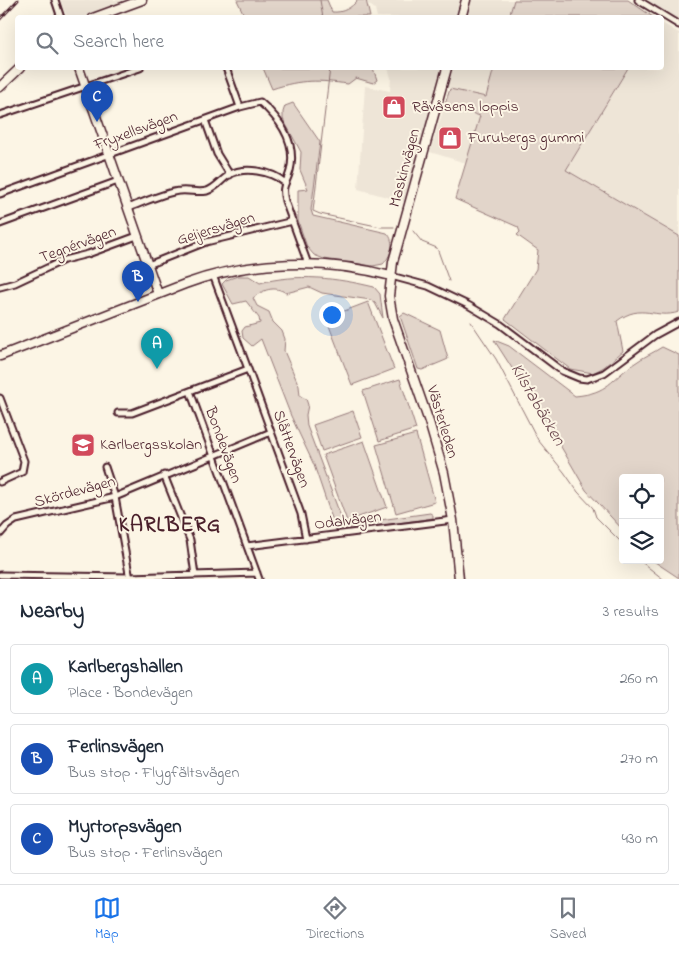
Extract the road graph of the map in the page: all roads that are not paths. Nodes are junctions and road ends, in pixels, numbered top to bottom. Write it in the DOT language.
graph roads {
  1 [pos="55,0"];
  2 [pos="142,0"];
  3 [pos="466,0"];
  4 [pos="638,0"];
  5 [pos="60,15"];
  6 [pos="101,15"];
  7 [pos="462,15"];
  8 [pos="663,15"];
  9 [pos="664,16"];
  10 [pos="679,25"];
  11 [pos="18,70"];
  12 [pos="80,70"];
  13 [pos="134,70"];
  14 [pos="227,70"];
  15 [pos="446,70"];
  16 [pos="85,85"];
  17 [pos="0,87"];
  18 [pos="240,107"];
  19 [pos="0,115"];
  20 [pos="205,120"];
  21 [pos="109,154"];
  22 [pos="230,175"];
  23 [pos="118,181"];
  24 [pos="284,182"];
  25 [pos="0,194"];
  26 [pos="128,208"];
  27 [pos="292,221"];
  28 [pos="0,224"];
  29 [pos="137,236"];
  30 [pos="308,264"];
  31 [pos="148,265"];
  32 [pos="213,275"];
  33 [pos="391,276"];
  34 [pos="0,288"];
  35 [pos="158,294"];
  36 [pos="679,322"];
  37 [pos="0,356"];
  38 [pos="248,369"];
  39 [pos="190,391"];
  40 [pos="0,398"];
  41 [pos="118,413"];
  42 [pos="271,432"];
  43 [pos="213,455"];
  44 [pos="105,467"];
  45 [pos="164,475"];
  46 [pos="0,482"];
  47 [pos="115,497"];
  48 [pos="453,520"];
  49 [pos="0,534"];
  50 [pos="306,539"];
  51 [pos="247,546"];
  52 [pos="194,574"];
  53 [pos="0,575"];
  54 [pos="258,576"];
  55 [pos="121,578"];
  56 [pos="130,578"];
  57 [pos="459,579"];
  1 -- 5 [label="street"];
  2 -- 6 [label="street"];
  3 -- 7 [label="street"];
  4 -- 8 [label="street"];
  9 -- 10 [label="street"];
  11 -- 17 [label="street"];
  12 -- 16 [label="street"];
  13 -- 16 [label="street"];
  14 -- 18 [label="street"];
  15 -- 33 [label="street, Maskinvägen"];
  16 -- 19 [label="street"];
  16 -- 21 [label="street"];
  18 -- 20 [label="street, Fryxellsvägen"];
  18 -- 24 [label="street, Fryxellsvägen"];
  20 -- 21 [label="street, Fryxellsvägen"];
  20 -- 22 [label="street"];
  21 -- 23 [label="street"];
  21 -- 25 [label="street, Fryxellsvägen"];
  22 -- 24 [label="street"];
  22 -- 26 [label="street"];
  23 -- 26 [label="street"];
  23 -- 28 [label="street"];
  24 -- 27 [label="street"];
  26 -- 29 [label="street"];
  27 -- 30 [label="street"];
  27 -- 31 [label="street, Geijersvägen"];
  29 -- 31 [label="street"];
  29 -- 34 [label="street, Tegnérvägen"];
  30 -- 32 [label="street"];
  30 -- 33 [label="street"];
  31 -- 35 [label="street"];
  32 -- 35 [label="street"];
  32 -- 38 [label="street, Slåttervägen"];
  33 -- 36 [label="street"];
  33 -- 48 [label="street, Västerleden"];
  35 -- 37 [label="street"];
  38 -- 39 [label="street"];
  38 -- 42 [label="street, Slåttervägen"];
  39 -- 41 [label="street, Bondevägen"];
  39 -- 43 [label="street, Bondevägen"];
  40 -- 46 [label="street"];
  42 -- 43 [label="street, Skördevägen"];
  42 -- 50 [label="street, Slåttervägen"];
  43 -- 45 [label="street, Skördevägen"];
  43 -- 51 [label="street, Bondevägen"];
  44 -- 47 [label="street"];
  45 -- 47 [label="street, Skördevägen"];
  45 -- 52 [label="street"];
  47 -- 49 [label="street, Skördevägen"];
  47 -- 56 [label="street"];
  48 -- 50 [label="street, Odalvägen"];
  48 -- 57 [label="street, Västerleden"];
  50 -- 51 [label="street, Odalvägen"];
  51 -- 54 [label="street, Bondevägen"];
  52 -- 54 [label="street"];
  52 -- 56 [label="street"];
  53 -- 55 [label="street"];
  55 -- 56 [label="street"];
}
